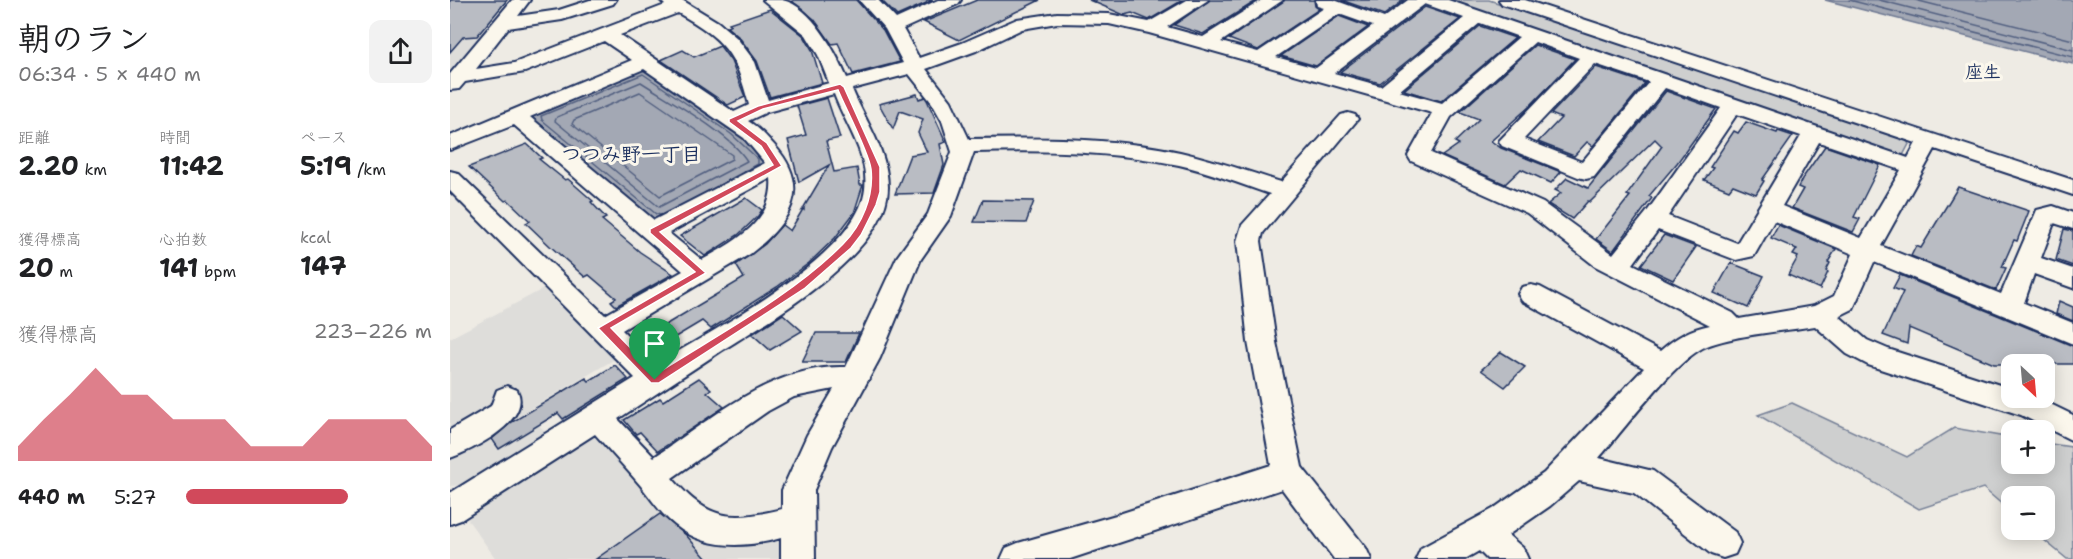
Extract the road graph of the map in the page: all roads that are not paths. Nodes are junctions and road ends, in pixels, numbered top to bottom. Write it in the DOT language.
graph roads {
  1 [pos="521,0"];
  2 [pos="607,0"];
  3 [pos="772,0"];
  4 [pos="869,0"];
  5 [pos="952,0"];
  6 [pos="1199,0"];
  7 [pos="1274,0"];
  8 [pos="1317,0"];
  9 [pos="1419,0"];
  10 [pos="1431,0"];
  11 [pos="1508,0"];
  12 [pos="674,3"];
  13 [pos="1337,7"];
  14 [pos="1477,16"];
  15 [pos="502,23"];
  16 [pos="1388,25"];
  17 [pos="893,27"];
  18 [pos="1152,27"];
  19 [pos="607,34"];
  20 [pos="1532,35"];
  21 [pos="1207,42"];
  22 [pos="1593,55"];
  23 [pos="1262,58"];
  24 [pos="640,64"];
  25 [pos="915,66"];
  26 [pos="1320,75"];
  27 [pos="1661,80"];
  28 [pos="454,82"];
  29 [pos="840,87"];
  30 [pos="1384,94"];
  31 [pos="1734,105"];
  32 [pos="692,108"];
  33 [pos="760,108"];
  34 [pos="1446,111"];
  35 [pos="516,116"];
  36 [pos="1348,119"];
  37 [pos="732,120"];
  38 [pos="1813,133"];
  39 [pos="1929,140"];
  40 [pos="450,144"];
  41 [pos="962,146"];
  42 [pos="1902,164"];
  43 [pos="777,166"];
  44 [pos="450,178"];
  45 [pos="2073,188"];
  46 [pos="1284,191"];
  47 [pos="1769,210"];
  48 [pos="1654,219"];
  49 [pos="2073,221"];
  50 [pos="653,231"];
  51 [pos="1867,249"];
  52 [pos="2027,261"];
  53 [pos="1617,267"];
  54 [pos="701,273"];
  55 [pos="2073,279"];
  56 [pos="1531,294"];
  57 [pos="2009,306"];
  58 [pos="1820,315"];
  59 [pos="604,328"];
  60 [pos="1727,331"];
  61 [pos="2073,334"];
  62 [pos="1664,366"];
  63 [pos="853,379"];
  64 [pos="655,380"];
  65 [pos="507,398"];
  66 [pos="598,417"];
  67 [pos="2073,429"];
  68 [pos="450,446"];
  69 [pos="1573,466"];
  70 [pos="1289,473"];
  71 [pos="651,476"];
  72 [pos="450,510"];
  73 [pos="797,519"];
  74 [pos="1482,532"];
  75 [pos="1723,543"];
  76 [pos="798,559"];
  77 [pos="1018,559"];
  78 [pos="1354,559"];
  79 [pos="1433,559"];
  80 [pos="1511,559"];
  1 -- 15 [label="street"];
  2 -- 15 [label="street"];
  3 -- 29 [label="street"];
  4 -- 17 [label="street"];
  5 -- 17 [label="street"];
  6 -- 18 [label="street"];
  7 -- 21 [label="street"];
  8 -- 13 [label="street"];
  9 -- 16 [label="street"];
  10 -- 14 [label="street"];
  11 -- 39 [label="street"];
  12 -- 19 [label="street"];
  12 -- 33 [label="street"];
  13 -- 16 [label="street"];
  13 -- 23 [label="street"];
  14 -- 20 [label="street"];
  14 -- 30 [label="street"];
  15 -- 28 [label="street"];
  16 -- 26 [label="street"];
  17 -- 25 [label="street"];
  18 -- 21 [label="street"];
  18 -- 25 [label="street"];
  19 -- 24 [label="street"];
  19 -- 28 [label="street"];
  20 -- 22 [label="street"];
  20 -- 34 [label="street"];
  21 -- 23 [label="street"];
  22 -- 27 [label="street"];
  22 -- 27 [label="street"];
  23 -- 26 [label="street"];
  24 -- 32 [label="street"];
  24 -- 35 [label="street"];
  24 -- 37 [label="street"];
  25 -- 29 [label="street"];
  25 -- 41 [label="street"];
  26 -- 30 [label="street"];
  27 -- 31 [label="street"];
  29 -- 33 [label="street"];
  29 -- 64 [label="street"];
  30 -- 34 [label="street"];
  31 -- 38 [label="street"];
  31 -- 48 [label="street"];
  33 -- 37 [label="street"];
  34 -- 53 [label="street"];
  35 -- 40 [label="street"];
  35 -- 50 [label="street"];
  36 -- 46 [label="street"];
  37 -- 43 [label="street"];
  38 -- 42 [label="street"];
  38 -- 47 [label="street"];
  39 -- 45 [label="street"];
  39 -- 51 [label="street"];
  41 -- 46 [label="street"];
  41 -- 63 [label="street"];
  43 -- 50 [label="street"];
  43 -- 54 [label="street"];
  44 -- 59 [label="street"];
  46 -- 70 [label="street"];
  47 -- 48 [label="street"];
  47 -- 51 [label="street"];
  48 -- 53 [label="street"];
  49 -- 52 [label="street"];
  50 -- 54 [label="street"];
  51 -- 57 [label="street"];
  51 -- 58 [label="street"];
  52 -- 55 [label="street"];
  52 -- 57 [label="street"];
  53 -- 60 [label="street"];
  54 -- 59 [label="street"];
  56 -- 62 [label="street"];
  57 -- 61 [label="street"];
  58 -- 60 [label="street"];
  58 -- 67 [label="street"];
  59 -- 64 [label="street"];
  60 -- 62 [label="street"];
  62 -- 69 [label="street"];
  63 -- 71 [label="street"];
  63 -- 73 [label="street"];
  64 -- 66 [label="street"];
  65 -- 68 [label="street"];
  66 -- 71 [label="street"];
  66 -- 72 [label="street"];
  69 -- 74 [label="street"];
  69 -- 75 [label="street"];
  70 -- 77 [label="street"];
  70 -- 78 [label="street"];
  71 -- 73 [label="street"];
  73 -- 76 [label="street"];
  74 -- 79 [label="street"];
  74 -- 80 [label="street"];
}
